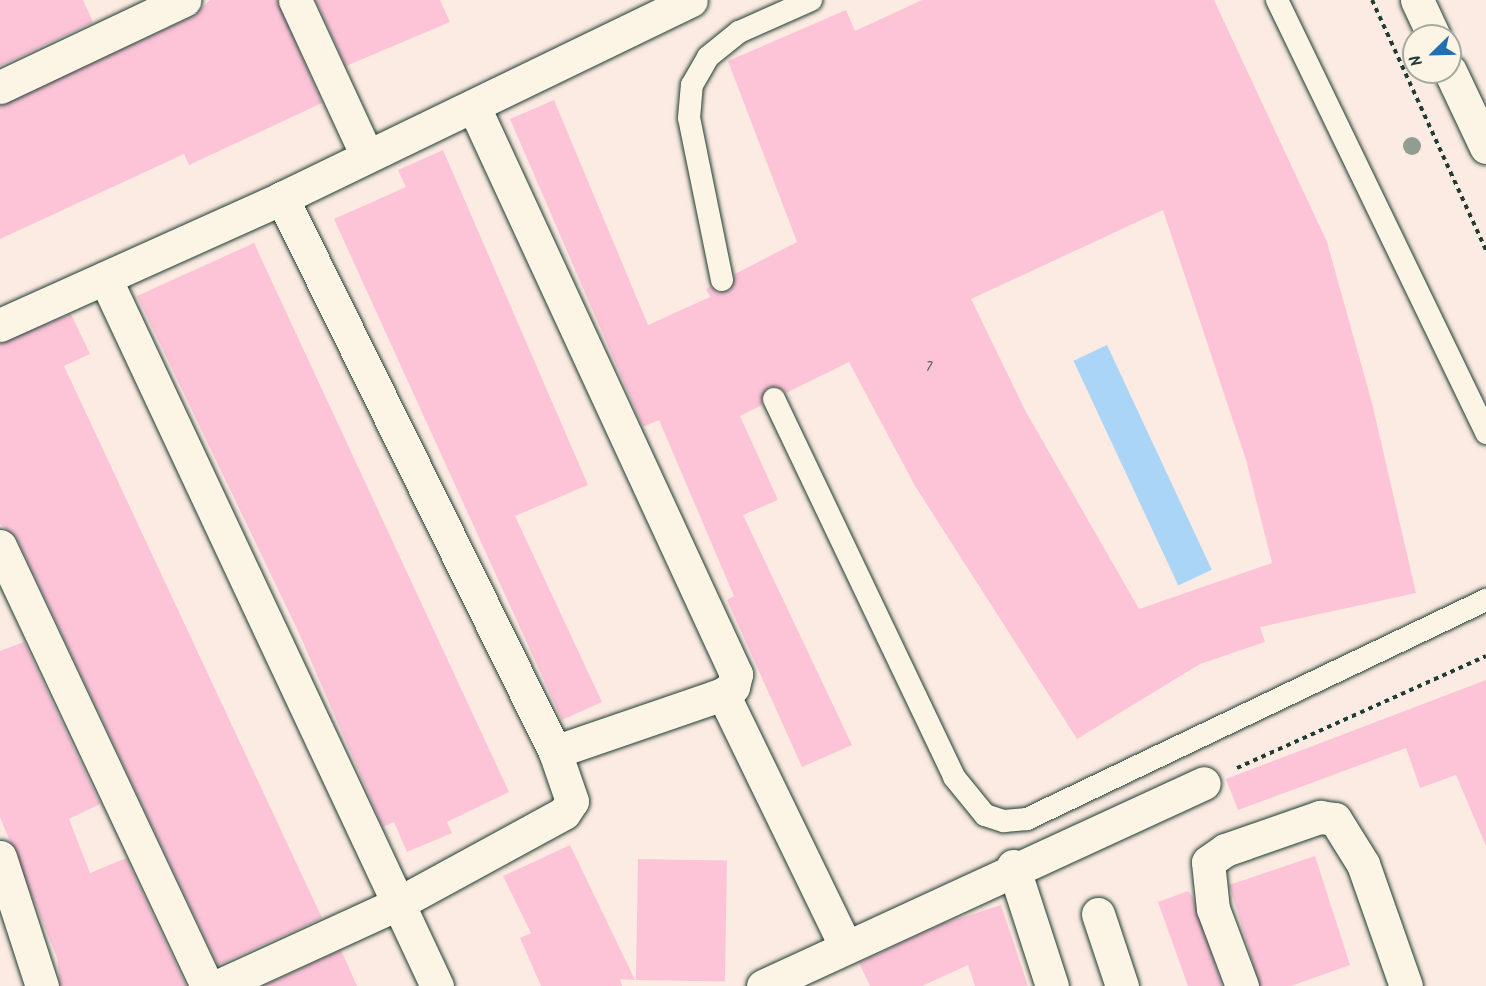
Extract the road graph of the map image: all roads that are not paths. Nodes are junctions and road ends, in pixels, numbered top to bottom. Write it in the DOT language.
graph roads {
  1 [pos="184,0"];
  2 [pos="295,0"];
  3 [pos="691,0"];
  4 [pos="811,0"];
  5 [pos="1277,0"];
  6 [pos="1417,0"];
  7 [pos="1428,24"];
  8 [pos="1456,84"];
  9 [pos="0,87"];
  10 [pos="474,107"];
  11 [pos="1486,147"];
  12 [pos="367,156"];
  13 [pos="282,198"];
  14 [pos="105,278"];
  15 [pos="722,280"];
  16 [pos="0,325"];
  17 [pos="774,399"];
  18 [pos="1486,433"];
  19 [pos="0,546"];
  20 [pos="1486,600"];
  21 [pos="723,694"];
  22 [pos="555,753"];
  23 [pos="1204,783"];
  24 [pos="0,857"];
  25 [pos="1013,867"];
  26 [pos="399,903"];
  27 [pos="1098,914"];
  28 [pos="846,946"];
  29 [pos="42,986"];
  30 [pos="207,986"];
  31 [pos="218,986"];
  32 [pos="437,986"];
  33 [pos="763,986"];
  34 [pos="1052,986"];
  35 [pos="1122,986"];
  36 [pos="1242,986"];
  37 [pos="1406,986"];
  1 -- 9 [label="street"];
  2 -- 12 [label="street"];
  3 -- 10 [label="street"];
  4 -- 15 [label="lane"];
  5 -- 18 [label="lane"];
  6 -- 7 [label="street"];
  8 -- 11 [label="street"];
  10 -- 12 [label="street"];
  10 -- 21 [label="street"];
  12 -- 13 [label="street"];
  13 -- 14 [label="street"];
  13 -- 22 [label="street"];
  14 -- 16 [label="street"];
  14 -- 26 [label="street"];
  17 -- 20 [label="lane"];
  19 -- 30 [label="street"];
  21 -- 22 [label="street"];
  21 -- 28 [label="street"];
  22 -- 26 [label="street"];
  23 -- 25 [label="street"];
  24 -- 29 [label="street"];
  25 -- 28 [label="street"];
  25 -- 34 [label="street"];
  26 -- 31 [label="street"];
  26 -- 32 [label="street"];
  27 -- 35 [label="street"];
  28 -- 33 [label="street"];
  36 -- 37 [label="street"];
}
